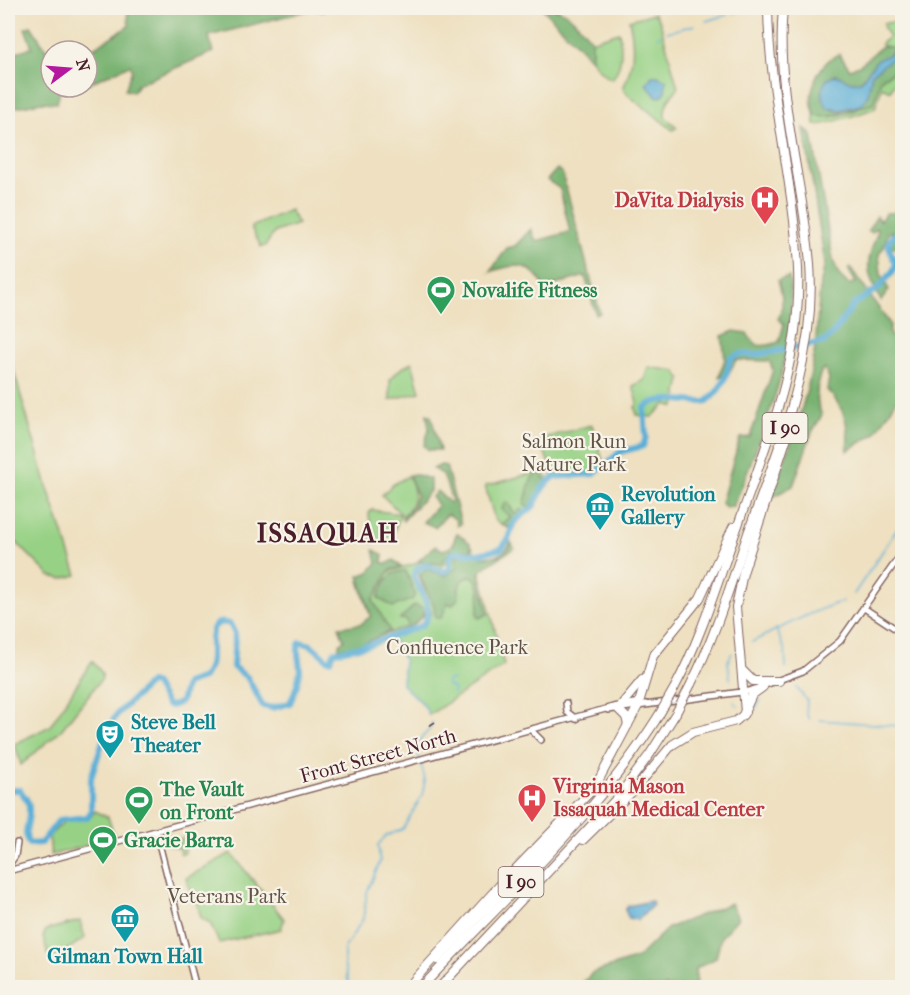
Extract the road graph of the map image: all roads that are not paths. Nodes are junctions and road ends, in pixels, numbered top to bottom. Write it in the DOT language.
graph roads {
  1 [pos="770,8"];
  2 [pos="783,8"];
  3 [pos="748,547"];
  4 [pos="903,553"];
  5 [pos="720,567"];
  6 [pos="864,608"];
  7 [pos="883,620"];
  8 [pos="854,621"];
  9 [pos="903,633"];
  10 [pos="742,667"];
  11 [pos="647,671"];
  12 [pos="779,681"];
  13 [pos="763,687"];
  14 [pos="744,692"];
  15 [pos="566,703"];
  16 [pos="641,704"];
  17 [pos="620,707"];
  18 [pos="745,712"];
  19 [pos="576,718"];
  20 [pos="628,725"];
  21 [pos="531,730"];
  22 [pos="540,740"];
  23 [pos="619,775"];
  24 [pos="156,832"];
  25 [pos="17,843"];
  26 [pos="558,860"];
  27 [pos="8,866"];
  28 [pos="8,871"];
  29 [pos="196,987"];
  30 [pos="407,987"];
  31 [pos="421,987"];
  32 [pos="439,987"];
  1 -- 5 [label="highway, I 90"];
  2 -- 3 [label="highway, I 90"];
  3 -- 10 [label="highway"];
  3 -- 26 [label="highway, I 90, bridge"];
  4 -- 6 [label="main road, Front Street North"];
  5 -- 11 [label="highway"];
  5 -- 23 [label="highway, I 90, bridge"];
  6 -- 7 [label="main road"];
  6 -- 8 [label="main road, Front Street North"];
  7 -- 8 [label="main road"];
  7 -- 9 [label="main road"];
  8 -- 12 [label="main road, Front Street North"];
  10 -- 12 [label="highway"];
  10 -- 14 [label="highway"];
  11 -- 16 [label="highway"];
  11 -- 17 [label="highway"];
  12 -- 13 [label="main road, Front Street North"];
  13 -- 14 [label="main road, Front Street North"];
  13 -- 18 [label="highway"];
  14 -- 16 [label="main road, Front Street North"];
  14 -- 18 [label="highway"];
  15 -- 19 [label="main road"];
  16 -- 17 [label="main road, Front Street North"];
  16 -- 20 [label="highway"];
  17 -- 19 [label="main road, Front Street North"];
  17 -- 20 [label="highway"];
  18 -- 26 [label="highway"];
  19 -- 21 [label="main road, Front Street North"];
  20 -- 30 [label="highway"];
  21 -- 22 [label="main road"];
  21 -- 24 [label="main road, Front Street North"];
  23 -- 30 [label="highway"];
  23 -- 31 [label="highway, I 90"];
  24 -- 28 [label="main road, Front Street North"];
  24 -- 29 [label="main road"];
  25 -- 27 [label="main road"];
  26 -- 32 [label="highway, I 90"];
}
